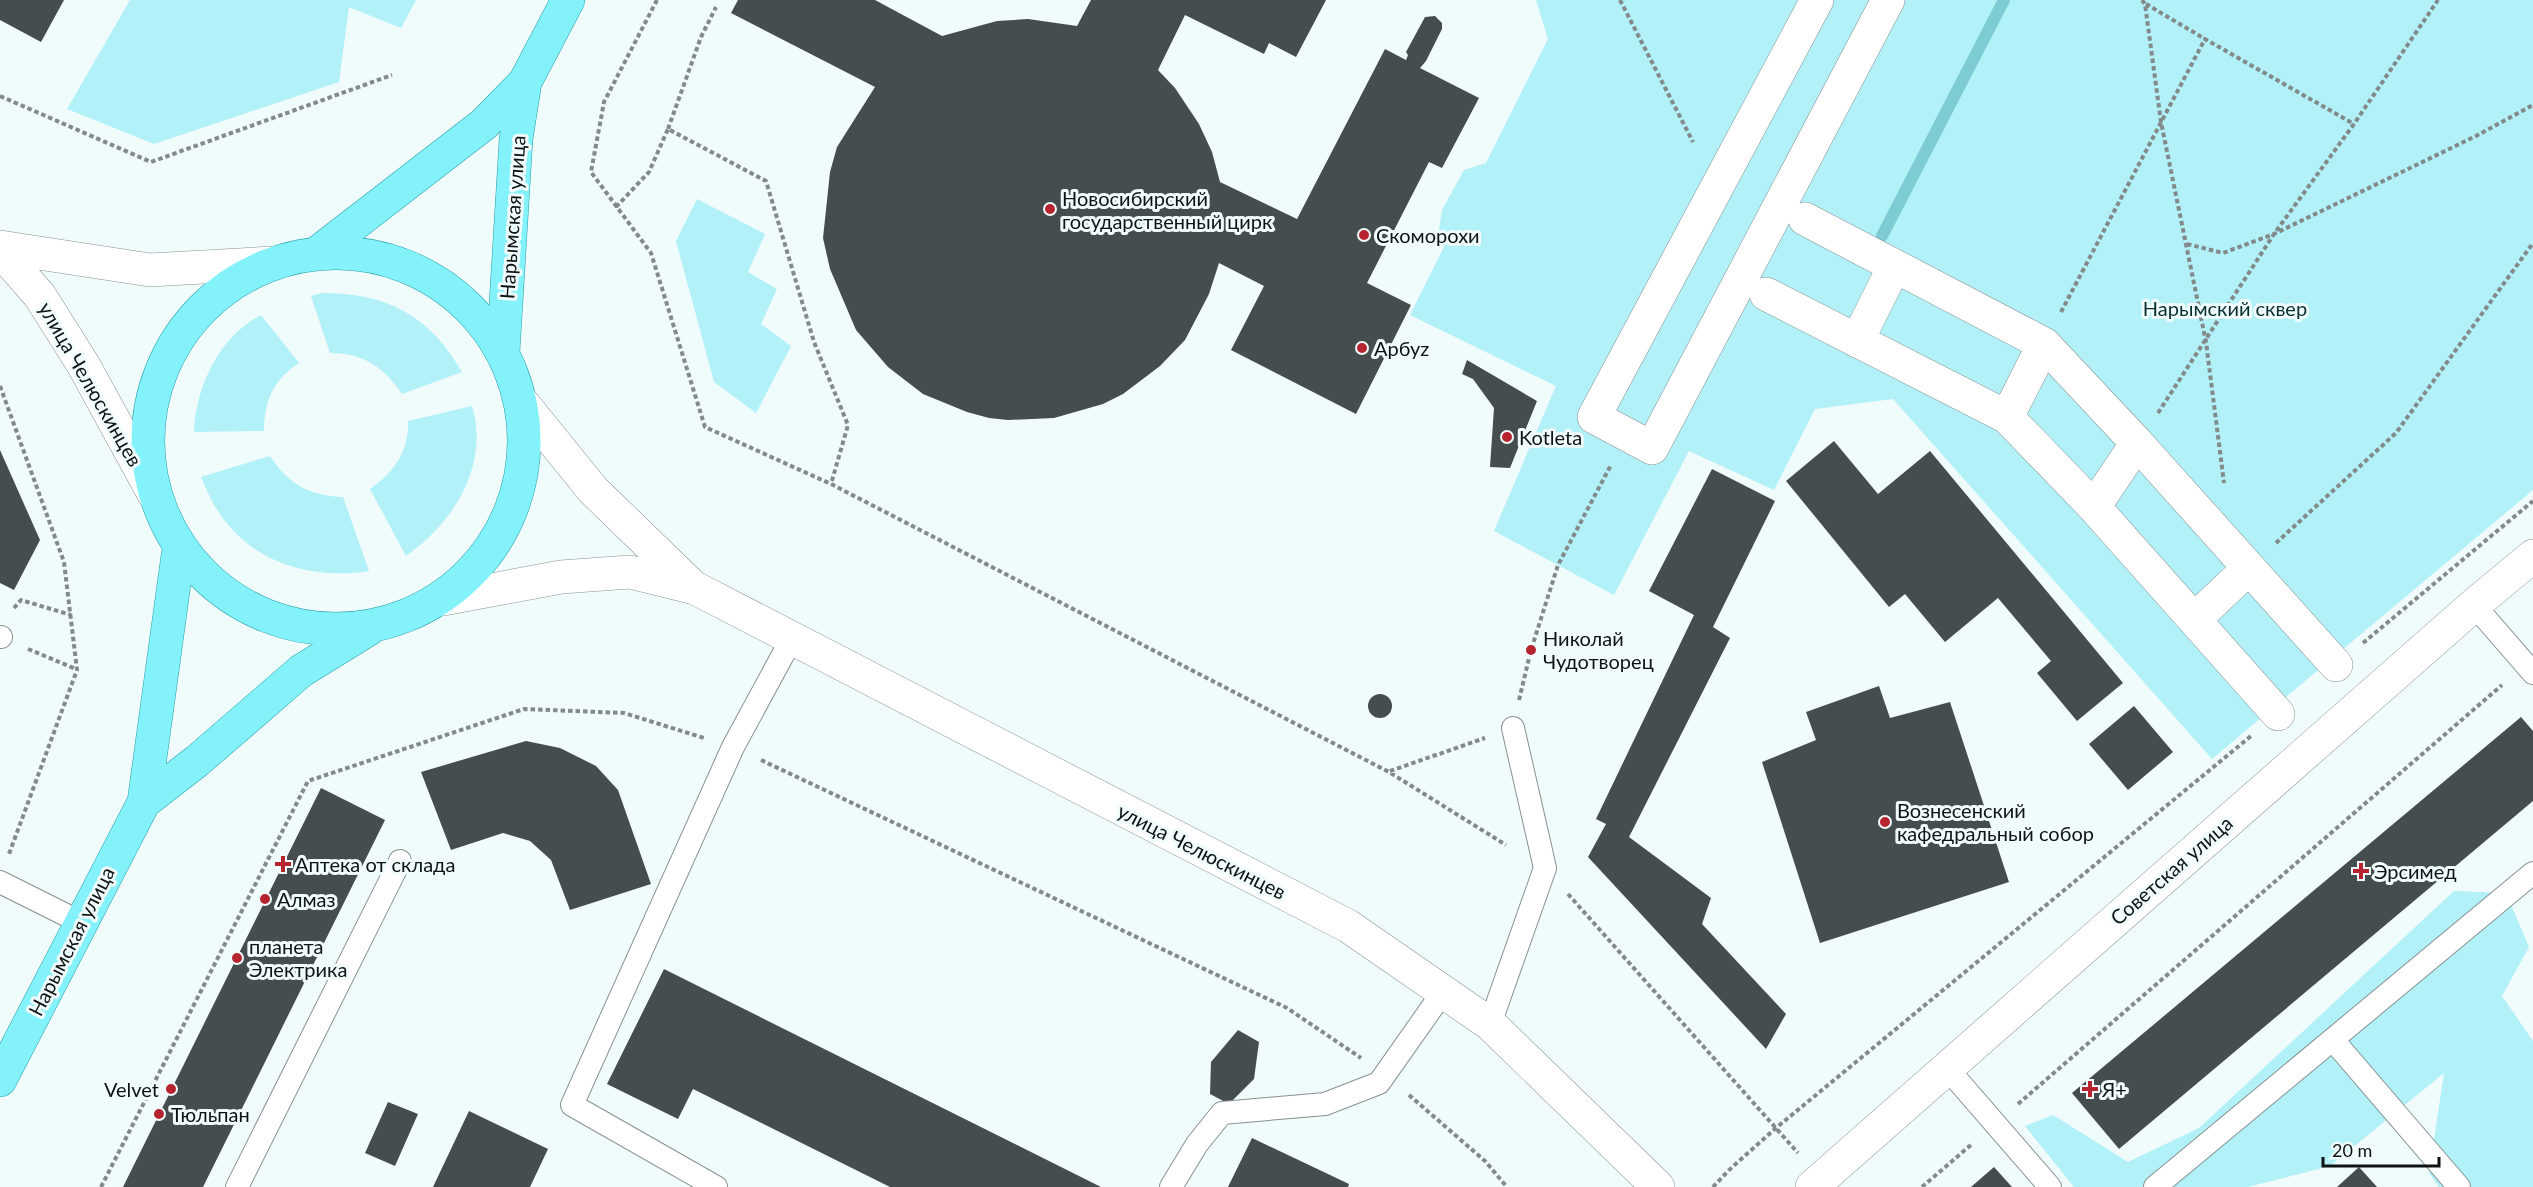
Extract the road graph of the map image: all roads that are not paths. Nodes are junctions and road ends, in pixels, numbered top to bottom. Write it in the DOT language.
graph roads {
  1 [pos="568,0"];
  2 [pos="1817,0"];
  3 [pos="1888,0"];
  4 [pos="525,82"];
  5 [pos="1805,219"];
  6 [pos="0,248"];
  7 [pos="316,253"];
  8 [pos="273,263"];
  9 [pos="1894,267"];
  10 [pos="1766,294"];
  11 [pos="1857,341"];
  12 [pos="2044,344"];
  13 [pos="503,352"];
  14 [pos="520,400"];
  15 [pos="2007,417"];
  16 [pos="2138,443"];
  17 [pos="153,494"];
  18 [pos="2094,507"];
  19 [pos="178,555"];
  20 [pos="2533,556"];
  21 [pos="2248,568"];
  22 [pos="695,588"];
  23 [pos="443,598"];
  24 [pos="2474,605"];
  25 [pos="2194,618"];
  26 [pos="369,629"];
  27 [pos="791,640"];
  28 [pos="2336,666"];
  29 [pos="2529,668"];
  30 [pos="2278,714"];
  31 [pos="1513,728"];
  32 [pos="144,802"];
  33 [pos="400,861"];
  34 [pos="2533,873"];
  35 [pos="0,882"];
  36 [pos="80,922"];
  37 [pos="1443,992"];
  38 [pos="1490,1024"];
  39 [pos="2333,1040"];
  40 [pos="1946,1067"];
  41 [pos="0,1080"];
  42 [pos="1816,1183"];
  43 [pos="237,1187"];
  44 [pos="716,1187"];
  45 [pos="1171,1187"];
  46 [pos="1658,1187"];
  47 [pos="2050,1187"];
  48 [pos="2155,1187"];
  49 [pos="2460,1187"];
  1 -- 4 [label="main road, Нарымская улица"];
  2 -- 3 [label="street"];
  4 -- 7 [label="main road, Нарымская улица"];
  4 -- 13 [label="main road, Нарымская улица"];
  5 -- 9 [label="street"];
  6 -- 8 [label="street, улица Челюскинцев"];
  6 -- 17 [label="street, улица Челюскинцев"];
  7 -- 8 [label="main road"];
  7 -- 13 [label="main road"];
  8 -- 17 [label="main road"];
  9 -- 11 [label="street"];
  9 -- 12 [label="street"];
  10 -- 11 [label="street"];
  11 -- 15 [label="street"];
  12 -- 15 [label="street"];
  12 -- 16 [label="street"];
  13 -- 14 [label="main road"];
  14 -- 22 [label="street, улица Челюскинцев"];
  14 -- 23 [label="main road"];
  15 -- 18 [label="street"];
  16 -- 18 [label="street"];
  16 -- 21 [label="street"];
  17 -- 19 [label="main road"];
  18 -- 25 [label="street"];
  19 -- 26 [label="main road"];
  19 -- 32 [label="main road, Нарымская улица"];
  20 -- 24 [label="street, Советская улица"];
  21 -- 25 [label="street"];
  21 -- 28 [label="street"];
  22 -- 23 [label="street, улица Челюскинцев"];
  22 -- 27 [label="street, улица Челюскинцев"];
  23 -- 26 [label="main road"];
  24 -- 29 [label="lane"];
  24 -- 40 [label="street, Советская улица"];
  25 -- 30 [label="street"];
  26 -- 32 [label="main road, Нарымская улица"];
  27 -- 37 [label="street, улица Челюскинцев"];
  27 -- 44 [label="lane"];
  31 -- 38 [label="lane"];
  32 -- 36 [label="main road, Нарымская улица"];
  33 -- 43 [label="lane"];
  34 -- 39 [label="lane"];
  35 -- 36 [label="lane"];
  36 -- 41 [label="main road, Нарымская улица"];
  37 -- 38 [label="street, улица Челюскинцев"];
  37 -- 45 [label="lane"];
  38 -- 46 [label="street, улица Челюскинцев"];
  39 -- 48 [label="lane"];
  39 -- 49 [label="lane"];
  40 -- 42 [label="street, Советская улица"];
  40 -- 47 [label="lane"];
}
